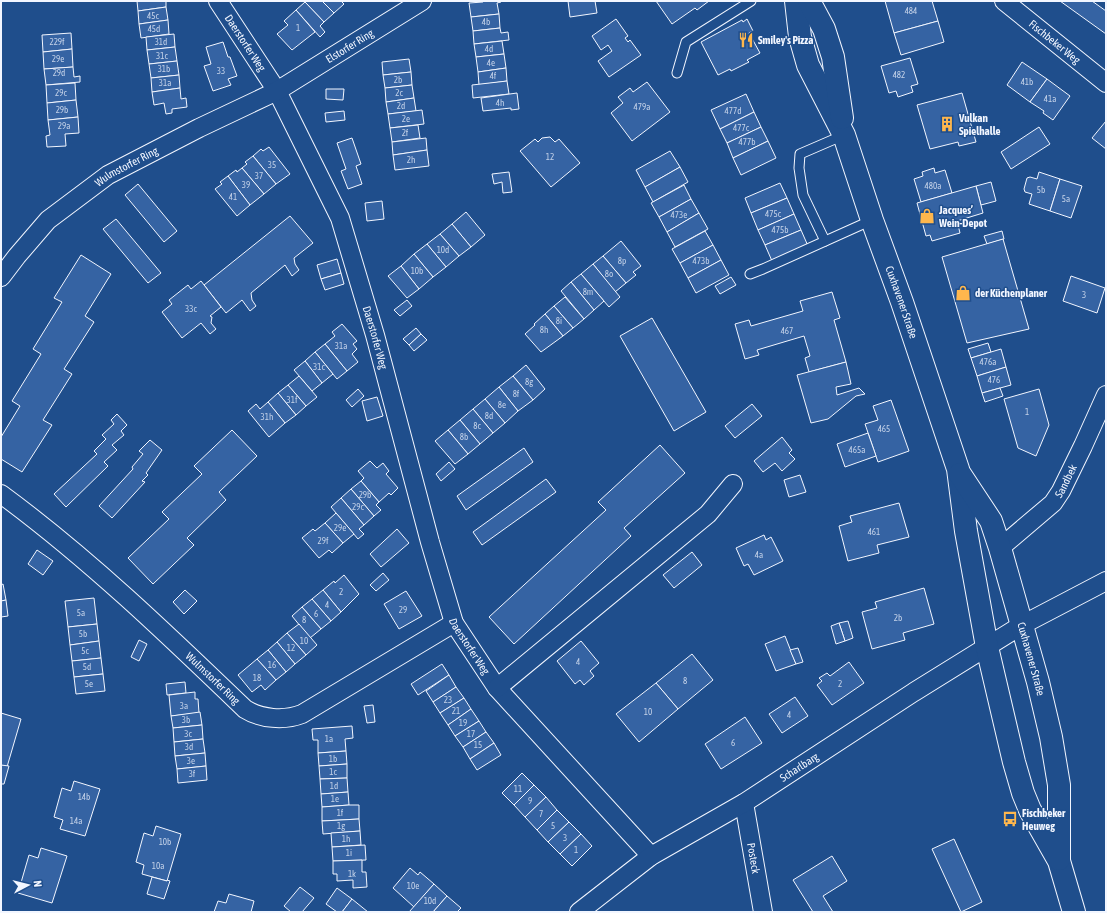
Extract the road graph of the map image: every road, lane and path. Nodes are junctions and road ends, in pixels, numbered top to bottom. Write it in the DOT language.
graph roads {
  1 [pos="218,1"];
  2 [pos="422,1"];
  3 [pos="751,1"];
  4 [pos="796,1"];
  5 [pos="809,1"];
  6 [pos="1004,1"];
  7 [pos="677,73"];
  8 [pos="1106,82"];
  9 [pos="276,91"];
  10 [pos="844,135"];
  11 [pos="872,220"];
  12 [pos="825,241"];
  13 [pos="750,274"];
  14 [pos="1,277"];
  15 [pos="1106,395"];
  16 [pos="958,469"];
  17 [pos="733,484"];
  18 [pos="1,494"];
  19 [pos="1000,548"];
  20 [pos="1106,581"];
  21 [pos="454,623"];
  22 [pos="1022,625"];
  23 [pos="987,647"];
  24 [pos="497,688"];
  25 [pos="744,803"];
  26 [pos="651,856"];
  27 [pos="1059,861"];
  28 [pos="579,912"];
  29 [pos="763,912"];
  30 [pos="1074,912"];
  1 -- 9 [label="street, Daerstorfer Weg"];
  2 -- 9 [label="street, Elstorfer Ring"];
  3 -- 7 [label="lane"];
  4 -- 10 [label="main road, Cuxhavener Straße"];
  5 -- 10 [label="main road, Cuxhavener Straße"];
  6 -- 8 [label="street, Fischbeker Weg"];
  9 -- 14 [label="street, Wulmstorfer Ring"];
  9 -- 21 [label="street, Daerstorfer Weg"];
  10 -- 11 [label="main road, Cuxhavener Straße"];
  10 -- 12 [label="lane"];
  11 -- 12 [label="lane"];
  11 -- 16 [label="main road, Cuxhavener Straße"];
  12 -- 13 [label="lane"];
  15 -- 19 [label="street, Sandbek"];
  16 -- 19 [label="main road, Cuxhavener Straße"];
  16 -- 23 [label="main road, Cuxhavener Straße"];
  17 -- 24 [label="street, Daerstorfer Weg"];
  18 -- 21 [label="street, Wulmstorfer Ring"];
  19 -- 22 [label="main road, Cuxhavener Straße"];
  20 -- 22 [label="street"];
  21 -- 24 [label="street, Daerstorfer Weg"];
  22 -- 23 [label="street, Scharlbarg"];
  22 -- 27 [label="main road, Cuxhavener Straße"];
  23 -- 25 [label="street, Scharlbarg"];
  23 -- 27 [label="main road, Cuxhavener Straße"];
  24 -- 26 [label="street, Daerstorfer Weg"];
  25 -- 26 [label="street, Scharlbarg"];
  25 -- 29 [label="street, Posteck"];
  26 -- 28 [label="street, Scharlbarg"];
  27 -- 30 [label="main road, Cuxhavener Straße"];
}
